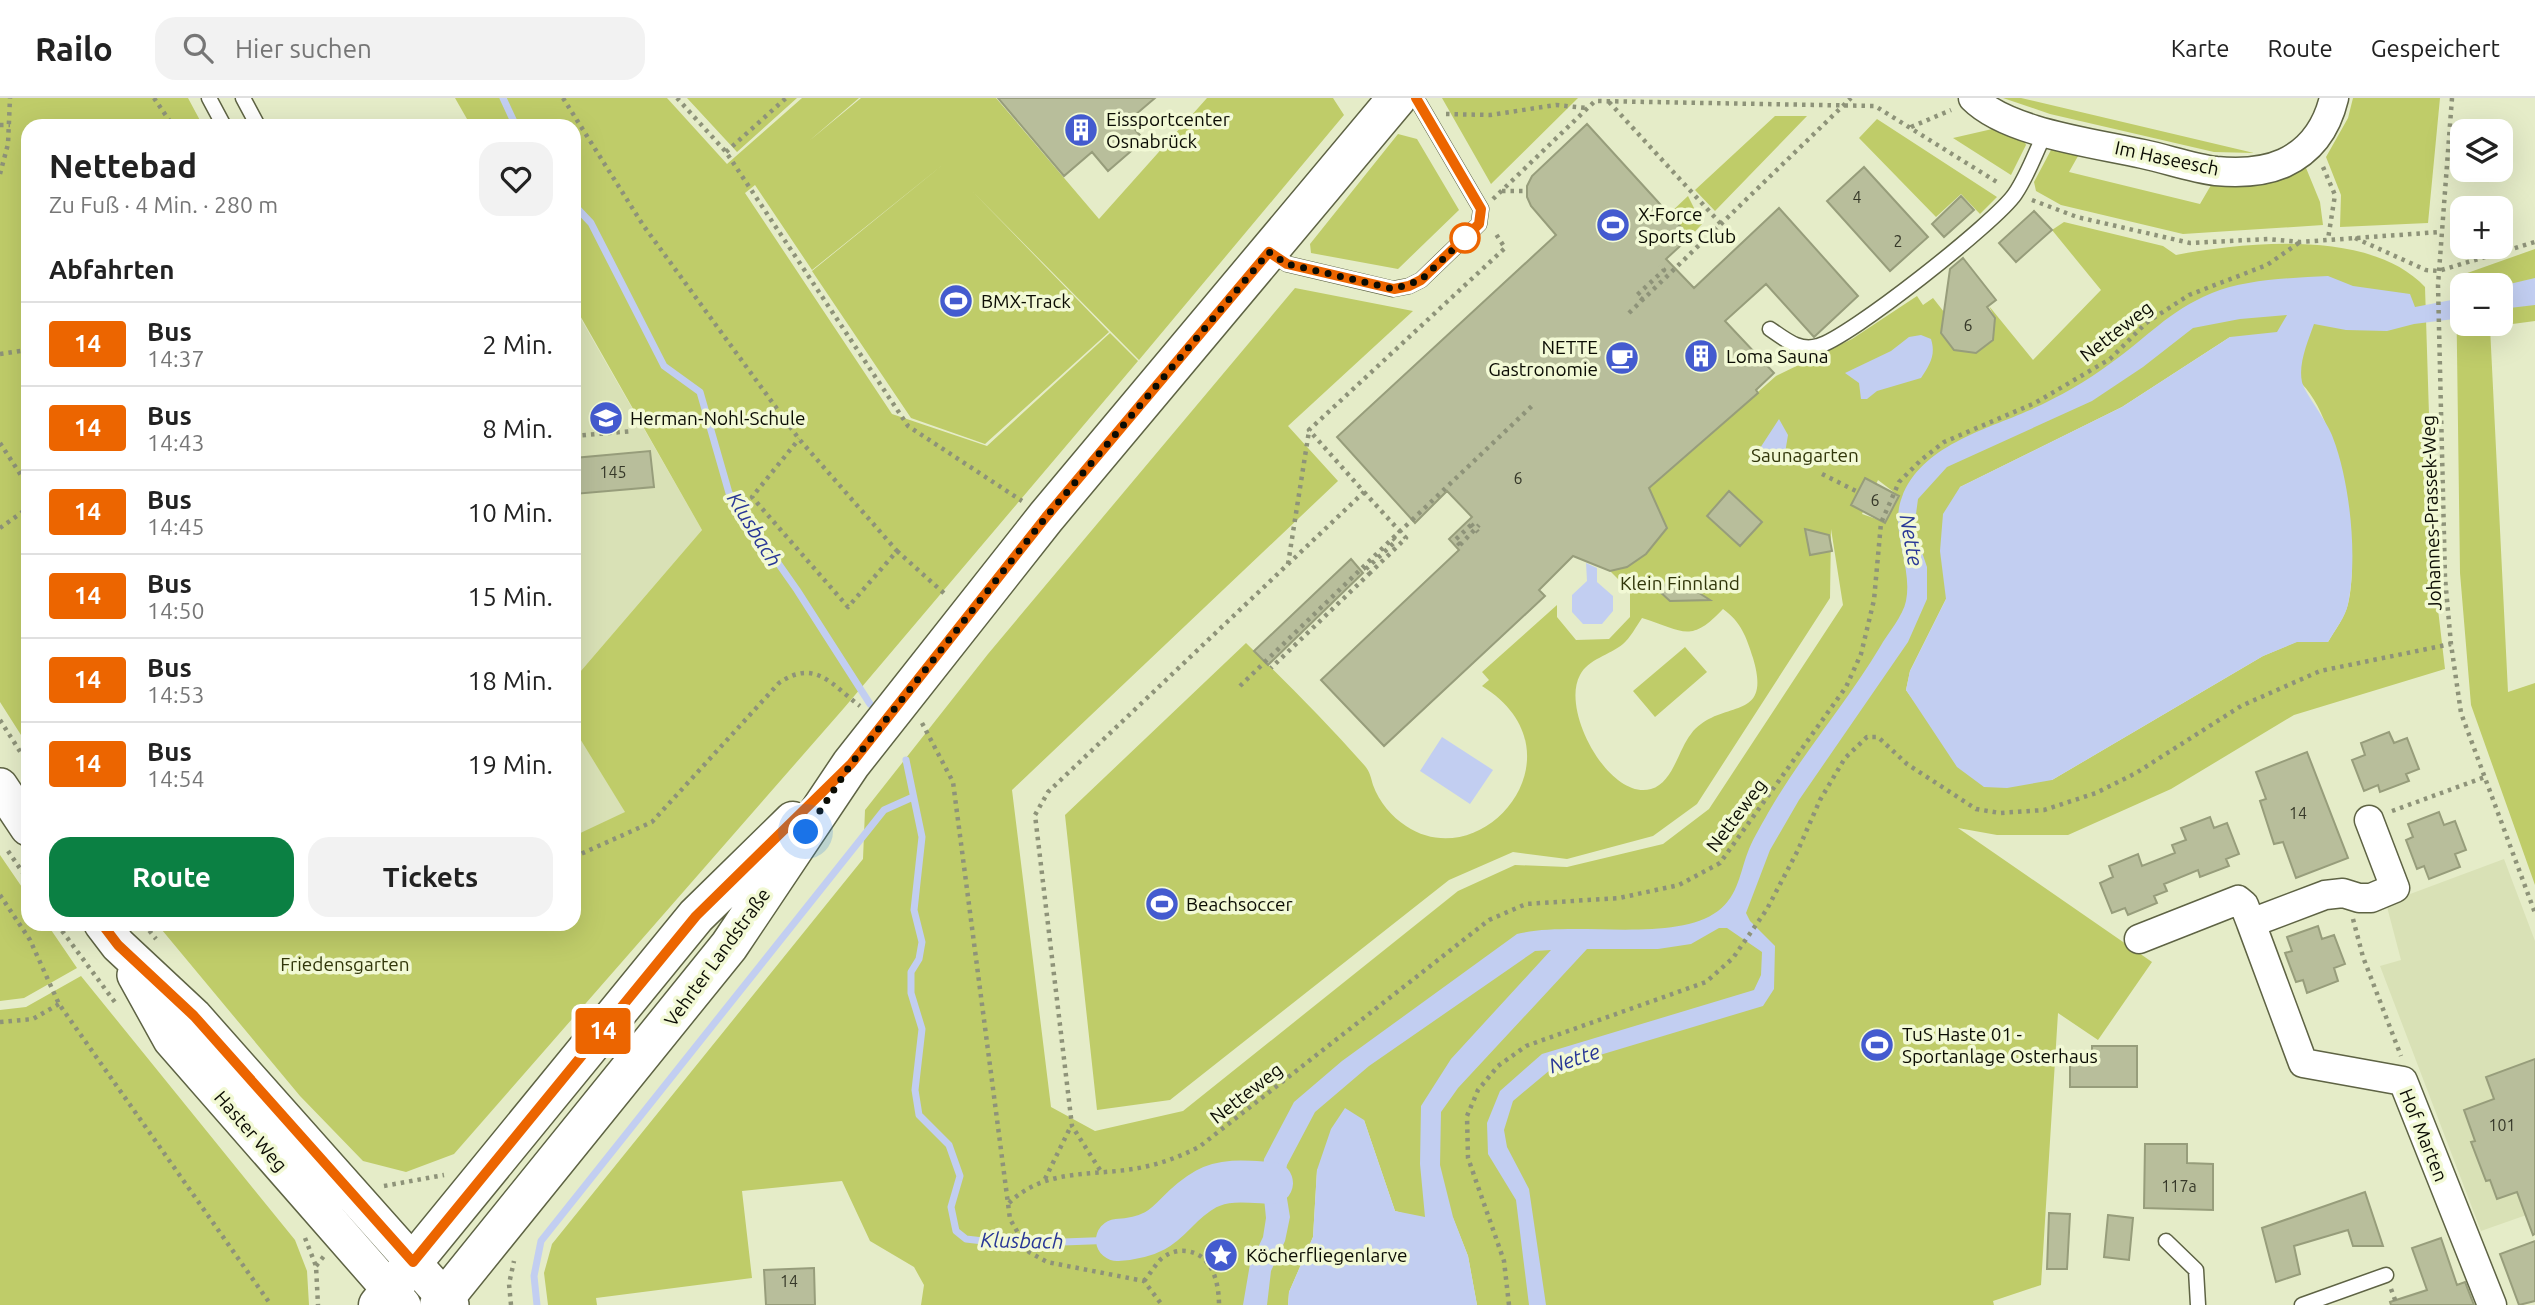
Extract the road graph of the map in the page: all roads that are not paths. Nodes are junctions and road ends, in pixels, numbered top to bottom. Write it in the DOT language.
graph roads {
  1 [pos="209,98"];
  2 [pos="243,98"];
  3 [pos="1416,98"];
  4 [pos="2334,98"];
  5 [pos="1974,99"];
  6 [pos="1412,108"];
  7 [pos="221,119"];
  8 [pos="254,119"];
  9 [pos="2046,131"];
  10 [pos="1269,252"];
  11 [pos="1770,329"];
  12 [pos="851,764"];
  13 [pos="0,786"];
  14 [pos="2369,820"];
  15 [pos="18,838"];
  16 [pos="2251,923"];
  17 [pos="110,934"];
  18 [pos="2138,939"];
  19 [pos="2166,1241"];
  20 [pos="2386,1275"];
  21 [pos="396,1291"];
  22 [pos="445,1303"];
  23 [pos="2199,1305"];
  24 [pos="2302,1305"];
  25 [pos="2492,1305"];
  1 -- 7 [label="lane"];
  2 -- 8 [label="lane"];
  3 -- 6 [label="lane"];
  4 -- 9 [label="street, Im Haseesch"];
  5 -- 9 [label="street, Im Haseesch"];
  6 -- 10 [label="main road, Vehrter Landstraße"];
  6 -- 10 [label="lane"];
  9 -- 11 [label="lane"];
  10 -- 12 [label="main road, Vehrter Landstraße"];
  12 -- 21 [label="main road, Vehrter Landstraße"];
  12 -- 22 [label="main road, Vehrter Landstraße"];
  13 -- 15 [label="street"];
  14 -- 16 [label="street"];
  16 -- 18 [label="street, Hof Marten"];
  16 -- 25 [label="street, Hof Marten"];
  17 -- 21 [label="street, Haster Weg"];
  19 -- 23 [label="lane"];
  20 -- 24 [label="lane"];
  21 -- 22 [label="street, Haster Weg"];
}
